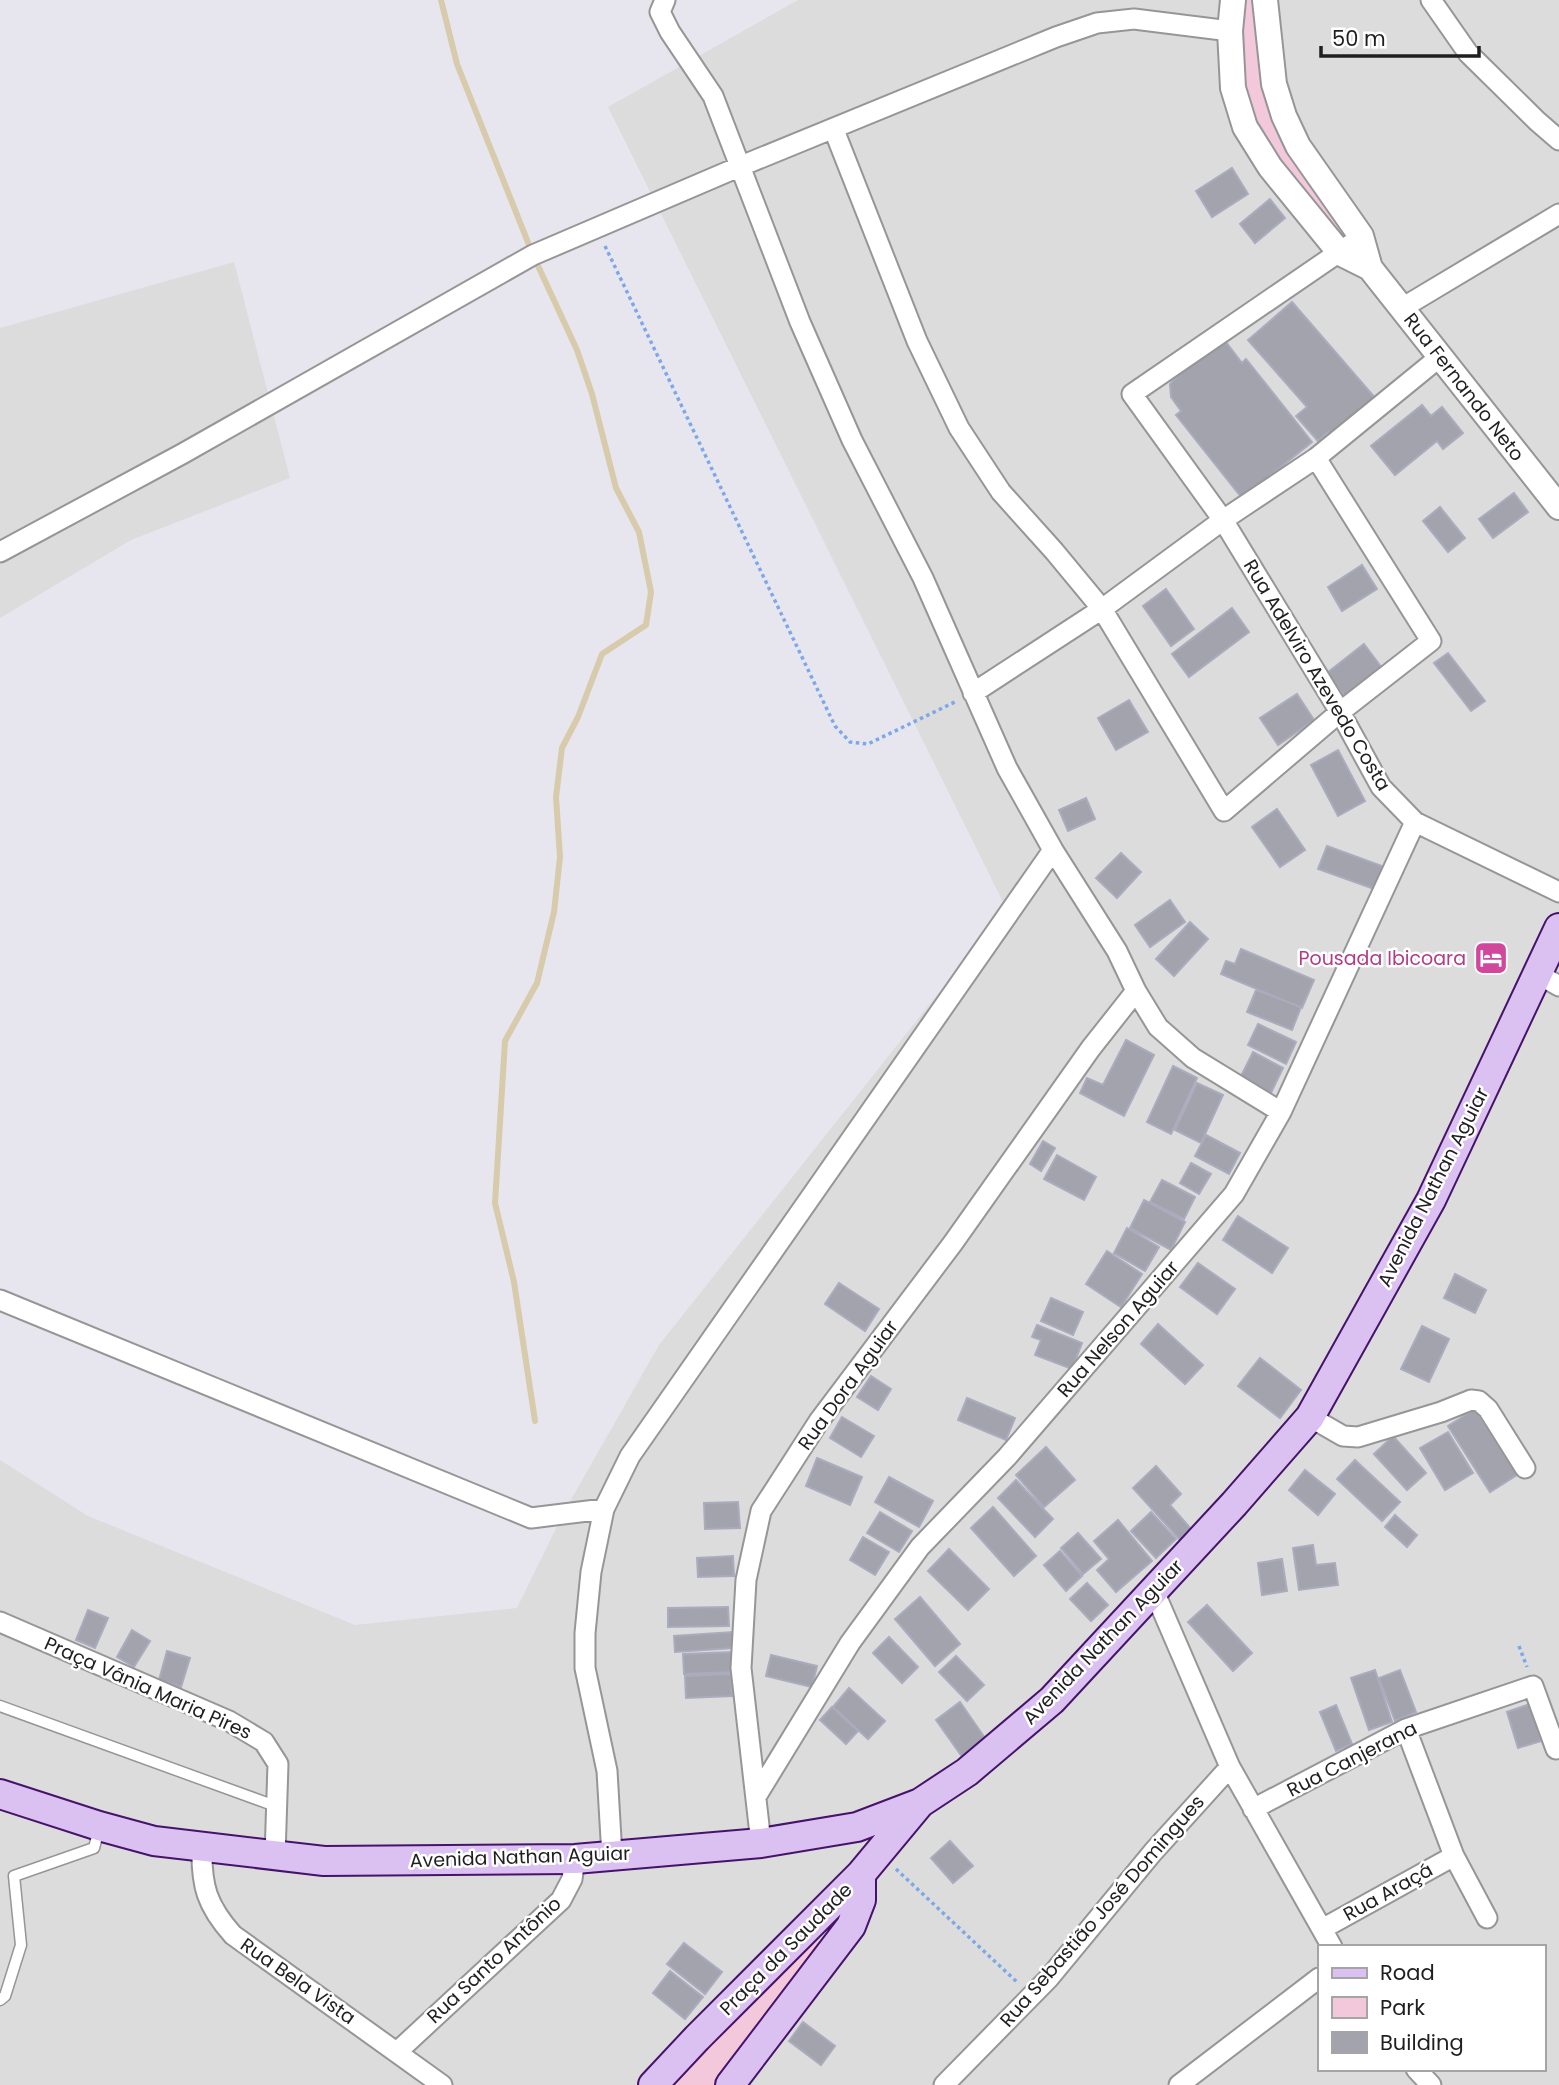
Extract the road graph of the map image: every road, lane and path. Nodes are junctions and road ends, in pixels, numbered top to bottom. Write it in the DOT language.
graph roads {
  1 [pos="665,0"];
  2 [pos="1233,0"];
  3 [pos="1265,0"];
  4 [pos="1432,0"];
  5 [pos="1230,31"];
  6 [pos="834,130"];
  7 [pos="1559,140"];
  8 [pos="741,166"];
  9 [pos="1559,214"];
  10 [pos="596,228"];
  11 [pos="1361,236"];
  12 [pos="1340,253"];
  13 [pos="1370,268"];
  14 [pos="1402,308"];
  15 [pos="1441,356"];
  16 [pos="1316,457"];
  17 [pos="1559,507"];
  18 [pos="1223,520"];
  19 [pos="0,552"];
  20 [pos="1102,609"];
  21 [pos="973,693"];
  22 [pos="1340,712"];
  23 [pos="1415,822"];
  24 [pos="1053,850"];
  25 [pos="1559,892"];
  26 [pos="1559,928"];
  27 [pos="1549,980"];
  28 [pos="1136,991"];
  29 [pos="1282,1112"];
  30 [pos="0,1300"];
  31 [pos="1310,1417"];
  32 [pos="1525,1468"];
  33 [pos="604,1510"];
  34 [pos="1154,1591"];
  35 [pos="0,1622"];
  36 [pos="0,1706"];
  37 [pos="1406,1729"];
  38 [pos="1556,1749"];
  39 [pos="1230,1767"];
  40 [pos="0,1794"];
  41 [pos="757,1795"];
  42 [pos="920,1803"];
  43 [pos="278,1807"];
  44 [pos="1253,1809"];
  45 [pos="99,1826"];
  46 [pos="761,1843"];
  47 [pos="202,1847"];
  48 [pos="880,1853"];
  49 [pos="275,1856"];
  50 [pos="612,1856"];
  51 [pos="1454,1856"];
  52 [pos="575,1859"];
  53 [pos="862,1874"];
  54 [pos="1487,1918"];
  55 [pos="1322,1929"];
  56 [pos="1331,1945"];
  57 [pos="1318,1979"];
  58 [pos="1031,1996"];
  59 [pos="0,2000"];
  60 [pos="397,2052"];
  61 [pos="442,2085"];
  62 [pos="653,2085"];
  63 [pos="730,2085"];
  64 [pos="944,2085"];
  65 [pos="1179,2085"];
  1 -- 8 [label="street"];
  2 -- 5 [label="street, Rua Fernando Neto"];
  3 -- 11 [label="street, Rua Fernando Neto"];
  4 -- 7 [label="street"];
  5 -- 6 [label="street"];
  5 -- 12 [label="street, Rua Fernando Neto"];
  6 -- 8 [label="street"];
  6 -- 20 [label="street"];
  8 -- 10 [label="street"];
  8 -- 21 [label="street"];
  9 -- 14 [label="street"];
  10 -- 19 [label="street"];
  10 -- 21 [label="path"];
  11 -- 12 [label="street"];
  11 -- 13 [label="street, Rua Fernando Neto"];
  12 -- 13 [label="street, Rua Fernando Neto"];
  12 -- 18 [label="street, Rua Adelviro Azevedo Costa"];
  13 -- 14 [label="street, Rua Fernando Neto"];
  14 -- 15 [label="street, Rua Fernando Neto"];
  15 -- 16 [label="street"];
  15 -- 17 [label="street, Rua Fernando Neto"];
  16 -- 18 [label="street"];
  16 -- 22 [label="street"];
  18 -- 20 [label="street"];
  18 -- 22 [label="street, Rua Adelviro Azevedo Costa"];
  20 -- 21 [label="street"];
  20 -- 22 [label="street"];
  21 -- 24 [label="street"];
  22 -- 23 [label="street, Rua Adelviro Azevedo Costa"];
  23 -- 25 [label="street, Rua Adelviro Azevedo Costa"];
  23 -- 29 [label="street, Rua Nelson Aguiar"];
  24 -- 28 [label="street"];
  24 -- 33 [label="street"];
  26 -- 27 [label="main road, Avenida Nathan Aguiar"];
  27 -- 31 [label="main road, Avenida Nathan Aguiar"];
  28 -- 29 [label="street"];
  28 -- 41 [label="street, Rua Dora Aguiar"];
  29 -- 41 [label="street, Rua Nelson Aguiar"];
  30 -- 33 [label="street"];
  31 -- 32 [label="street"];
  31 -- 34 [label="main road, Avenida Nathan Aguiar"];
  33 -- 50 [label="street"];
  34 -- 39 [label="street"];
  34 -- 42 [label="main road, Avenida Nathan Aguiar"];
  35 -- 43 [label="street, Praça Vânia Maria Pires"];
  36 -- 43 [label="lane"];
  37 -- 38 [label="street, Rua Canjerana"];
  37 -- 44 [label="street, Rua Canjerana"];
  37 -- 51 [label="street"];
  39 -- 44 [label="street"];
  39 -- 58 [label="street, Rua Sebastião José Domingues"];
  40 -- 45 [label="main road, Avenida Nathan Aguiar"];
  41 -- 46 [label="street, Rua Dora Aguiar"];
  42 -- 46 [label="main road, Avenida Nathan Aguiar"];
  42 -- 48 [label="main road"];
  43 -- 49 [label="street, Praça Vânia Maria Pires"];
  44 -- 55 [label="street"];
  45 -- 47 [label="main road, Avenida Nathan Aguiar"];
  45 -- 59 [label="lane"];
  46 -- 50 [label="main road, Avenida Nathan Aguiar"];
  47 -- 49 [label="main road, Avenida Nathan Aguiar"];
  47 -- 60 [label="street, Rua Bela Vista"];
  48 -- 53 [label="main road"];
  48 -- 58 [label="path"];
  49 -- 52 [label="main road, Avenida Nathan Aguiar"];
  50 -- 52 [label="main road, Avenida Nathan Aguiar"];
  51 -- 54 [label="street"];
  51 -- 55 [label="street, Rua Araçá"];
  52 -- 60 [label="street, Rua Santo Antônio"];
  53 -- 62 [label="main road, Praça da Saudade"];
  53 -- 63 [label="main road, Praça da Saudade"];
  55 -- 56 [label="street"];
  57 -- 65 [label="street"];
  58 -- 64 [label="street, Rua Sebastião José Domingues"];
  60 -- 61 [label="street, Rua Bela Vista"];
}
